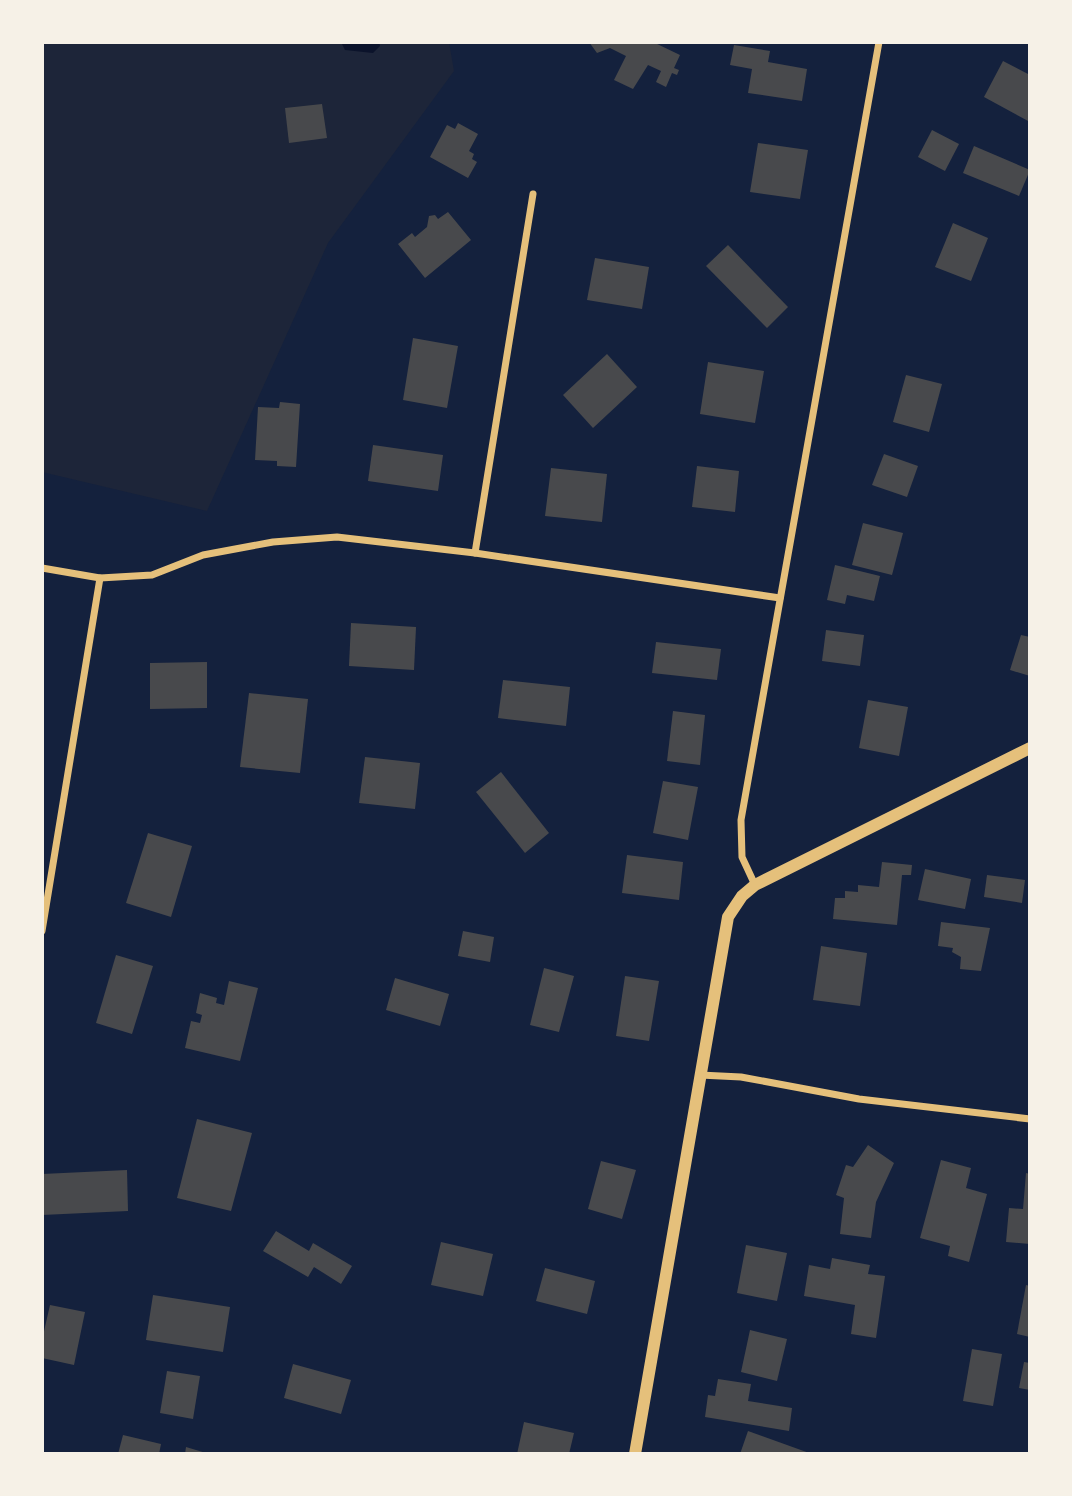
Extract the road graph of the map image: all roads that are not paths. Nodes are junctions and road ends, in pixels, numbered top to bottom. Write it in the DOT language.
graph roads {
  1 [pos="880,42"];
  2 [pos="533,194"];
  3 [pos="475,552"];
  4 [pos="42,568"];
  5 [pos="100,578"];
  6 [pos="780,598"];
  7 [pos="1030,748"];
  8 [pos="755,885"];
  9 [pos="42,931"];
  10 [pos="700,1075"];
  11 [pos="1030,1119"];
  12 [pos="635,1454"];
  1 -- 6 [label="street"];
  2 -- 3 [label="street"];
  3 -- 5 [label="street"];
  3 -- 6 [label="street"];
  4 -- 5 [label="street"];
  5 -- 9 [label="street"];
  6 -- 8 [label="street"];
  7 -- 8 [label="street"];
  8 -- 10 [label="street"];
  10 -- 11 [label="street"];
  10 -- 12 [label="street"];
}
